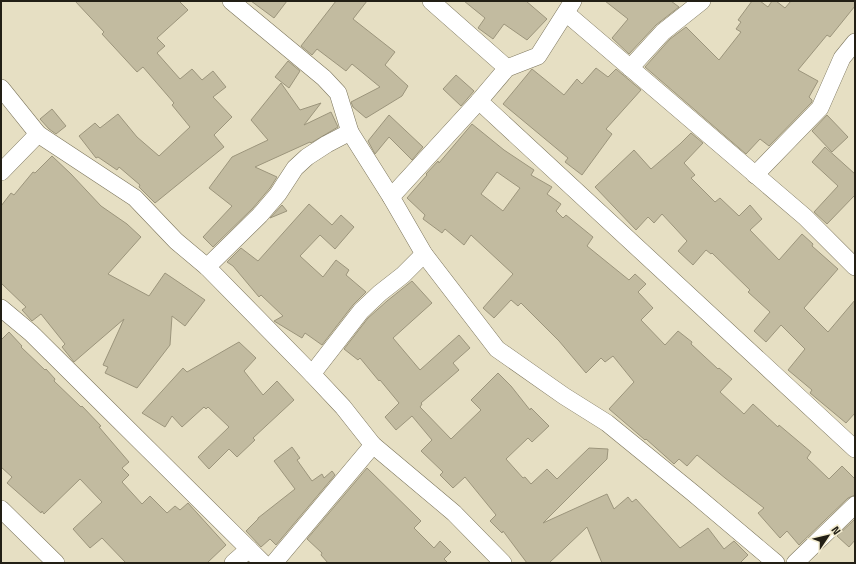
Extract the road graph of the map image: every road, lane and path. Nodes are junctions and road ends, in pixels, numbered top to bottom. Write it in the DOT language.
graph roads {
  1 [pos="231,1"];
  2 [pos="431,1"];
  3 [pos="702,1"];
  4 [pos="570,7"];
  5 [pos="855,42"];
  6 [pos="508,68"];
  7 [pos="630,68"];
  8 [pos="1,88"];
  9 [pos="479,101"];
  10 [pos="350,132"];
  11 [pos="38,134"];
  12 [pos="1,172"];
  13 [pos="755,175"];
  14 [pos="391,197"];
  15 [pos="424,254"];
  16 [pos="207,267"];
  17 [pos="855,267"];
  18 [pos="1,308"];
  19 [pos="312,374"];
  20 [pos="373,445"];
  21 [pos="855,449"];
  22 [pos="855,505"];
  23 [pos="1,509"];
  24 [pos="249,550"];
  25 [pos="56,563"];
  26 [pos="233,563"];
  27 [pos="263,563"];
  28 [pos="274,563"];
  29 [pos="503,563"];
  30 [pos="776,563"];
  31 [pos="795,563"];
  1 -- 10 [label="street"];
  2 -- 6 [label="street"];
  3 -- 7 [label="street"];
  4 -- 6 [label="street"];
  4 -- 7 [label="street"];
  5 -- 13 [label="street"];
  6 -- 9 [label="street"];
  7 -- 13 [label="street"];
  8 -- 11 [label="street"];
  9 -- 14 [label="street"];
  9 -- 21 [label="street"];
  10 -- 14 [label="street"];
  10 -- 16 [label="street"];
  11 -- 12 [label="street"];
  11 -- 16 [label="street"];
  13 -- 17 [label="street"];
  14 -- 15 [label="street"];
  15 -- 19 [label="street"];
  15 -- 30 [label="street"];
  16 -- 19 [label="street"];
  18 -- 24 [label="street"];
  19 -- 20 [label="street"];
  20 -- 28 [label="street"];
  20 -- 29 [label="street"];
  22 -- 31 [label="street"];
  23 -- 25 [label="street"];
  24 -- 26 [label="street"];
  24 -- 27 [label="street"];
}
